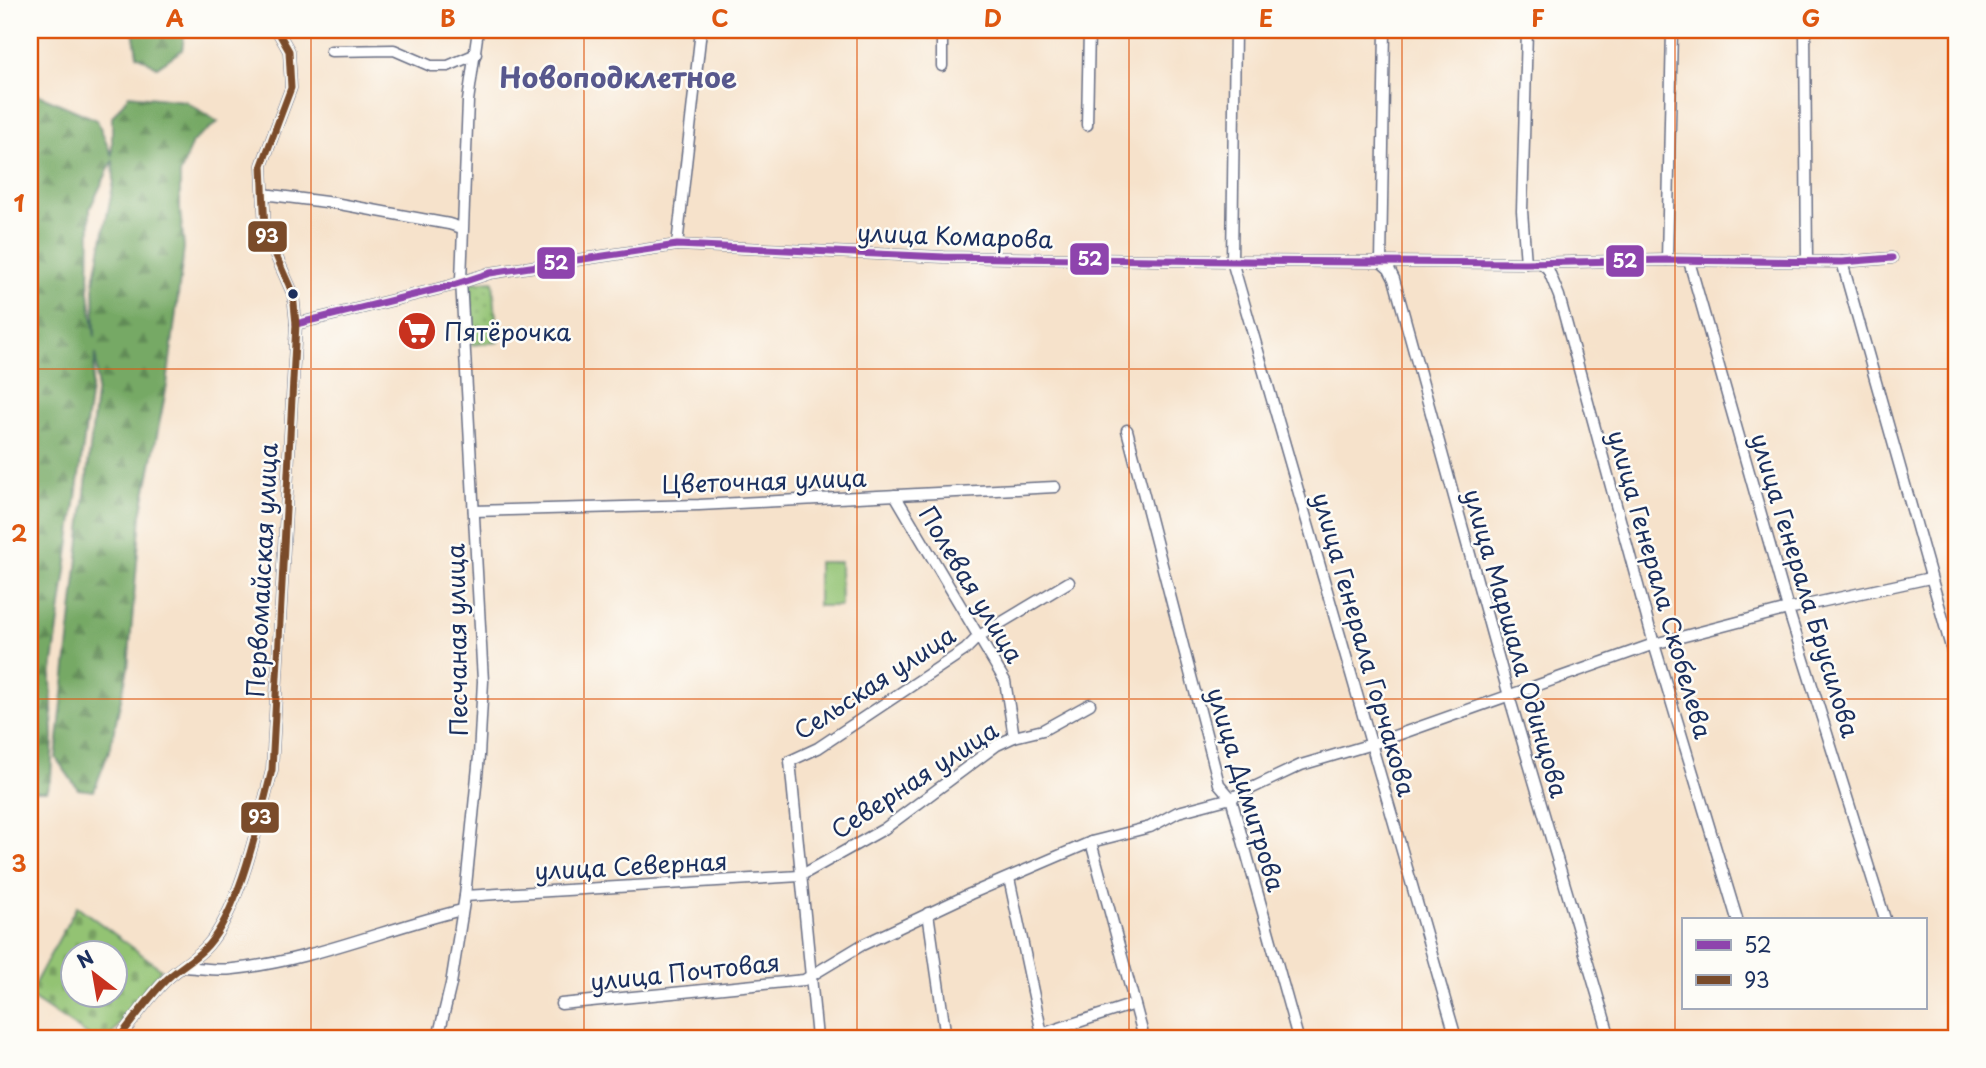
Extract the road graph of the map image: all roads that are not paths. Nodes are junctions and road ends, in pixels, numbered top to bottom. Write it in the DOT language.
graph roads {
  1 [pos="277,30"];
  2 [pos="478,30"];
  3 [pos="701,30"];
  4 [pos="942,30"];
  5 [pos="1089,30"];
  6 [pos="1235,30"];
  7 [pos="1385,30"];
  8 [pos="1527,30"];
  9 [pos="1672,30"];
  10 [pos="1805,30"];
  11 [pos="331,51"];
  12 [pos="476,54"];
  13 [pos="942,66"];
  14 [pos="1087,125"];
  15 [pos="263,194"];
  16 [pos="462,228"];
  17 [pos="677,245"];
  18 [pos="1892,258"];
  19 [pos="1667,260"];
  20 [pos="1232,261"];
  21 [pos="1689,261"];
  22 [pos="1807,261"];
  23 [pos="1381,262"];
  24 [pos="1842,262"];
  25 [pos="1526,263"];
  26 [pos="1541,263"];
  27 [pos="461,281"];
  28 [pos="296,324"];
  29 [pos="1127,430"];
  30 [pos="1055,487"];
  31 [pos="895,495"];
  32 [pos="474,511"];
  33 [pos="1930,578"];
  34 [pos="1069,582"];
  35 [pos="1788,609"];
  36 [pos="979,636"];
  37 [pos="1654,644"];
  38 [pos="1956,665"];
  39 [pos="1509,696"];
  40 [pos="1090,704"];
  41 [pos="1014,737"];
  42 [pos="1372,744"];
  43 [pos="1231,797"];
  44 [pos="1091,842"];
  45 [pos="800,876"];
  46 [pos="1009,878"];
  47 [pos="465,895"];
  48 [pos="462,910"];
  49 [pos="928,912"];
  50 [pos="1737,918"];
  51 [pos="1885,918"];
  52 [pos="184,967"];
  53 [pos="811,977"];
  54 [pos="561,1004"];
  55 [pos="1134,1004"];
  56 [pos="1042,1034"];
  57 [pos="119,1038"];
  58 [pos="438,1038"];
  59 [pos="817,1038"];
  60 [pos="946,1038"];
  61 [pos="1029,1038"];
  62 [pos="1144,1038"];
  63 [pos="1298,1038"];
  64 [pos="1456,1038"];
  65 [pos="1609,1038"];
  1 -- 15 [label="street, Первомайская улица"];
  2 -- 12 [label="street, Песчаная улица"];
  3 -- 17 [label="street"];
  4 -- 13 [label="street"];
  5 -- 14 [label="street"];
  6 -- 20 [label="street"];
  7 -- 23 [label="street"];
  8 -- 25 [label="street"];
  9 -- 19 [label="street"];
  10 -- 22 [label="street"];
  11 -- 12 [label="street"];
  12 -- 16 [label="street, Песчаная улица"];
  15 -- 16 [label="street"];
  15 -- 28 [label="street, Первомайская улица"];
  16 -- 27 [label="street, Песчаная улица"];
  17 -- 20 [label="street, улица Комарова"];
  17 -- 27 [label="street, улица Комарова"];
  18 -- 24 [label="street, улица Комарова"];
  19 -- 21 [label="street, улица Комарова"];
  19 -- 26 [label="street, улица Комарова"];
  20 -- 23 [label="street, улица Комарова"];
  20 -- 42 [label="street, улица Генерала Горчакова"];
  21 -- 22 [label="street, улица Комарова"];
  21 -- 35 [label="street, улица Генерала Брусилова"];
  22 -- 24 [label="street, улица Комарова"];
  23 -- 25 [label="street, улица Комарова"];
  23 -- 39 [label="street, улица Маршала Одинцова"];
  24 -- 33 [label="street"];
  25 -- 26 [label="street, улица Комарова"];
  26 -- 37 [label="street, улица Генерала Скобелева"];
  27 -- 28 [label="street"];
  27 -- 32 [label="street, Песчаная улица"];
  28 -- 52 [label="street, Первомайская улица"];
  29 -- 43 [label="street, улица Димитрова"];
  30 -- 31 [label="street, Цветочная улица"];
  31 -- 32 [label="street, Цветочная улица"];
  31 -- 36 [label="street, Полевая улица"];
  32 -- 47 [label="street, Песчаная улица"];
  33 -- 35 [label="street"];
  33 -- 38 [label="street"];
  34 -- 36 [label="street, Сельская улица"];
  35 -- 37 [label="street"];
  35 -- 51 [label="street, улица Генерала Брусилова"];
  36 -- 41 [label="street, Полевая улица"];
  36 -- 45 [label="street, Сельская улица"];
  37 -- 39 [label="street"];
  37 -- 50 [label="street, улица Генерала Скобелева"];
  39 -- 42 [label="street"];
  39 -- 65 [label="street, улица Маршала Одинцова"];
  40 -- 41 [label="street, Северная улица"];
  41 -- 45 [label="street, Северная улица"];
  42 -- 43 [label="street"];
  42 -- 64 [label="street, улица Генерала Горчакова"];
  43 -- 44 [label="street"];
  43 -- 63 [label="street, улица Димитрова"];
  44 -- 46 [label="street"];
  44 -- 55 [label="street"];
  45 -- 47 [label="street, улица Северная"];
  45 -- 53 [label="street"];
  46 -- 49 [label="street"];
  46 -- 56 [label="street"];
  47 -- 48 [label="street, Песчаная улица"];
  48 -- 52 [label="street"];
  48 -- 58 [label="street, Песчаная улица"];
  49 -- 53 [label="street"];
  49 -- 60 [label="street"];
  52 -- 57 [label="street, Первомайская улица"];
  53 -- 54 [label="street, улица Почтовая"];
  53 -- 59 [label="street"];
  55 -- 56 [label="street"];
  55 -- 62 [label="street"];
  56 -- 61 [label="street"];
}
